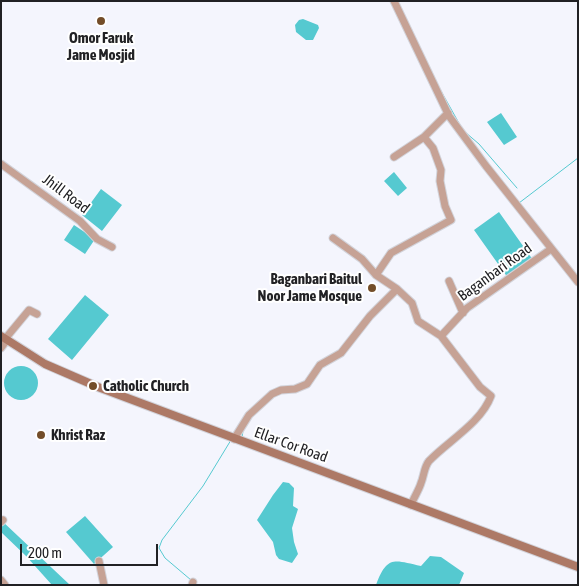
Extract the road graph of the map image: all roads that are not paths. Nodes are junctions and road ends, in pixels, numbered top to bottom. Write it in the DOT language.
graph roads {
  1 [pos="394,1"];
  2 [pos="448,113"];
  3 [pos="424,137"];
  4 [pos="394,157"];
  5 [pos="1,164"];
  6 [pos="333,238"];
  7 [pos="112,247"];
  8 [pos="551,249"];
  9 [pos="376,274"];
  10 [pos="449,281"];
  11 [pos="578,282"];
  12 [pos="397,289"];
  13 [pos="463,313"];
  14 [pos="37,314"];
  15 [pos="441,336"];
  16 [pos="5,338"];
  17 [pos="1,348"];
  18 [pos="234,439"];
  19 [pos="411,505"];
  20 [pos="99,561"];
  21 [pos="578,567"];
  22 [pos="1,580"];
  23 [pos="5,585"];
  24 [pos="104,585"];
  1 -- 2 [label="street"];
  2 -- 3 [label="street"];
  2 -- 8 [label="street"];
  3 -- 4 [label="street"];
  3 -- 9 [label="street"];
  5 -- 7 [label="street, Jhill Road"];
  6 -- 9 [label="street"];
  8 -- 11 [label="street"];
  8 -- 13 [label="street, Baganbari Road"];
  9 -- 12 [label="street"];
  10 -- 13 [label="street"];
  12 -- 15 [label="street"];
  12 -- 18 [label="street"];
  13 -- 15 [label="street, Baganbari Road"];
  14 -- 16 [label="street"];
  15 -- 19 [label="street"];
  16 -- 17 [label="street"];
  16 -- 18 [label="main road, Ellar Cor Road"];
  18 -- 19 [label="main road, Ellar Cor Road"];
  19 -- 21 [label="main road, Ellar Cor Road"];
  20 -- 24 [label="street"];
  22 -- 23 [label="street"];
}
